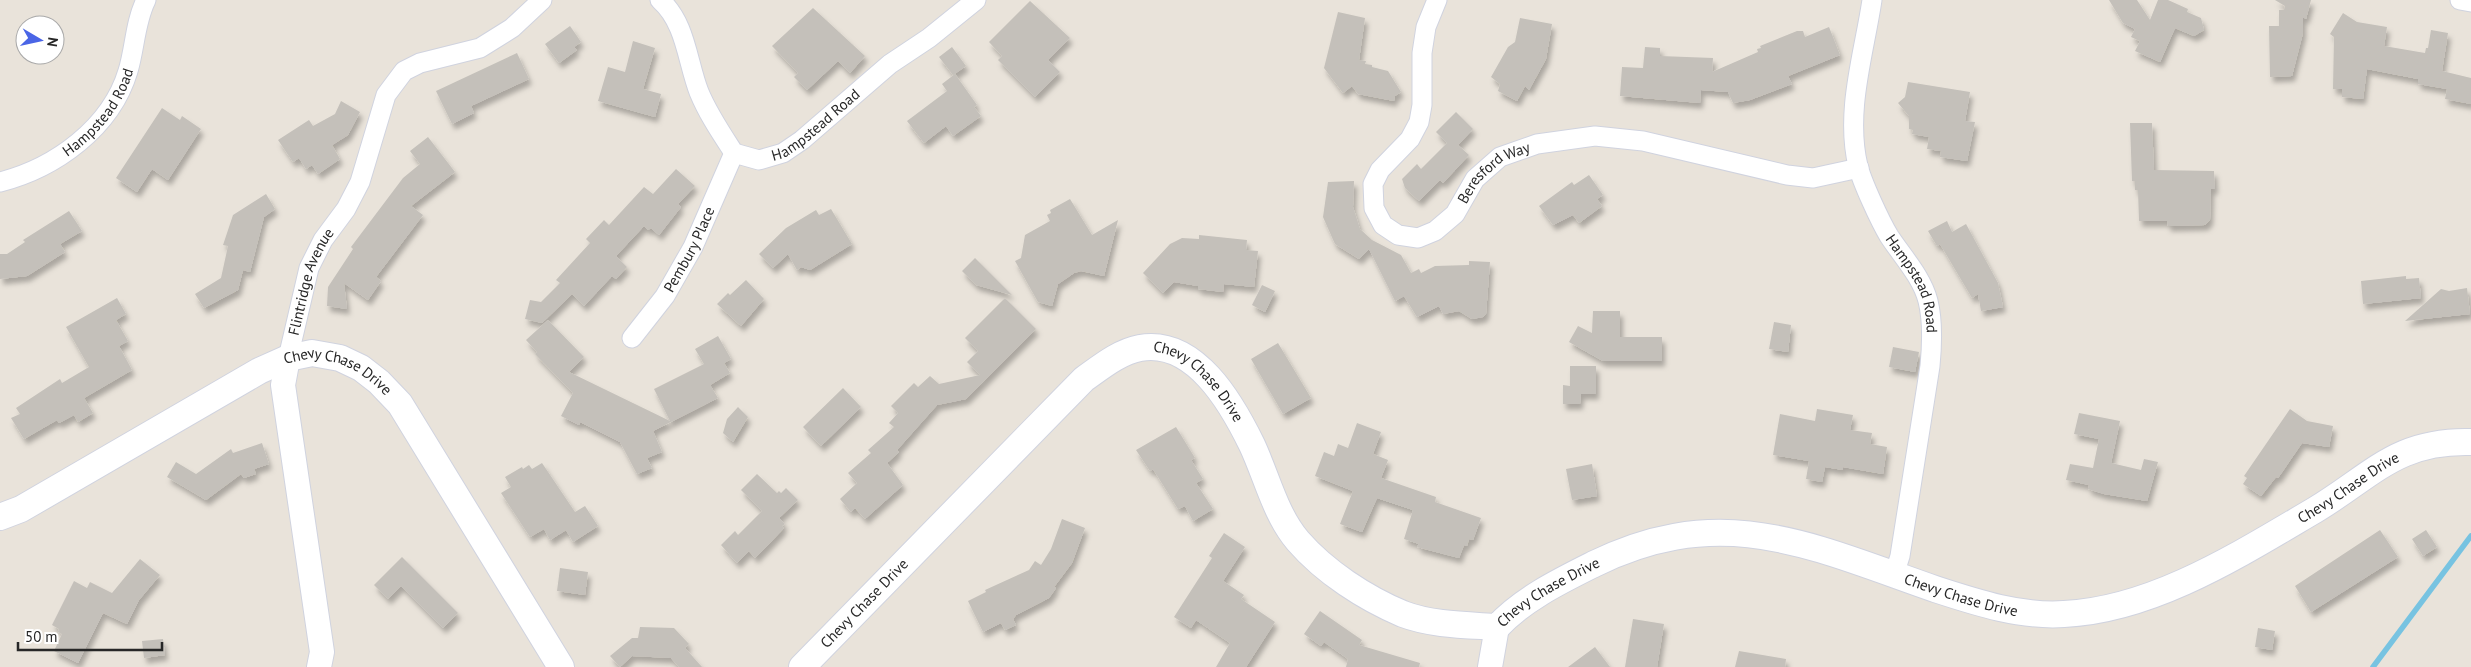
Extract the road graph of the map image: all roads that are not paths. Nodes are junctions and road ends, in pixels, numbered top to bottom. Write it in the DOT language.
graph roads {
  1 [pos="146,0"];
  2 [pos="542,0"];
  3 [pos="660,0"];
  4 [pos="976,0"];
  5 [pos="1872,0"];
  6 [pos="2460,0"];
  7 [pos="1433,1"];
  8 [pos="2471,2"];
  9 [pos="734,153"];
  10 [pos="1859,168"];
  11 [pos="0,182"];
  12 [pos="632,338"];
  13 [pos="288,358"];
  14 [pos="2471,442"];
  15 [pos="0,517"];
  16 [pos="1894,575"];
  17 [pos="1497,627"];
  18 [pos="319,667"];
  19 [pos="561,667"];
  20 [pos="802,667"];
  21 [pos="1490,667"];
  1 -- 11 [label="street, Hampstead Road"];
  2 -- 13 [label="street, Flintridge Avenue"];
  3 -- 9 [label="street"];
  4 -- 9 [label="street, Hampstead Road"];
  5 -- 10 [label="street, Hampstead Road"];
  6 -- 8 [label="street"];
  7 -- 10 [label="street, Beresford Way"];
  9 -- 12 [label="street, Pembury Place"];
  10 -- 16 [label="street, Hampstead Road"];
  13 -- 15 [label="main road, Chevy Chase Drive"];
  13 -- 18 [label="street, Flintridge Avenue"];
  13 -- 19 [label="main road, Chevy Chase Drive"];
  14 -- 16 [label="main road, Chevy Chase Drive"];
  16 -- 17 [label="main road, Chevy Chase Drive"];
  17 -- 20 [label="main road, Chevy Chase Drive"];
  17 -- 21 [label="street"];
}
